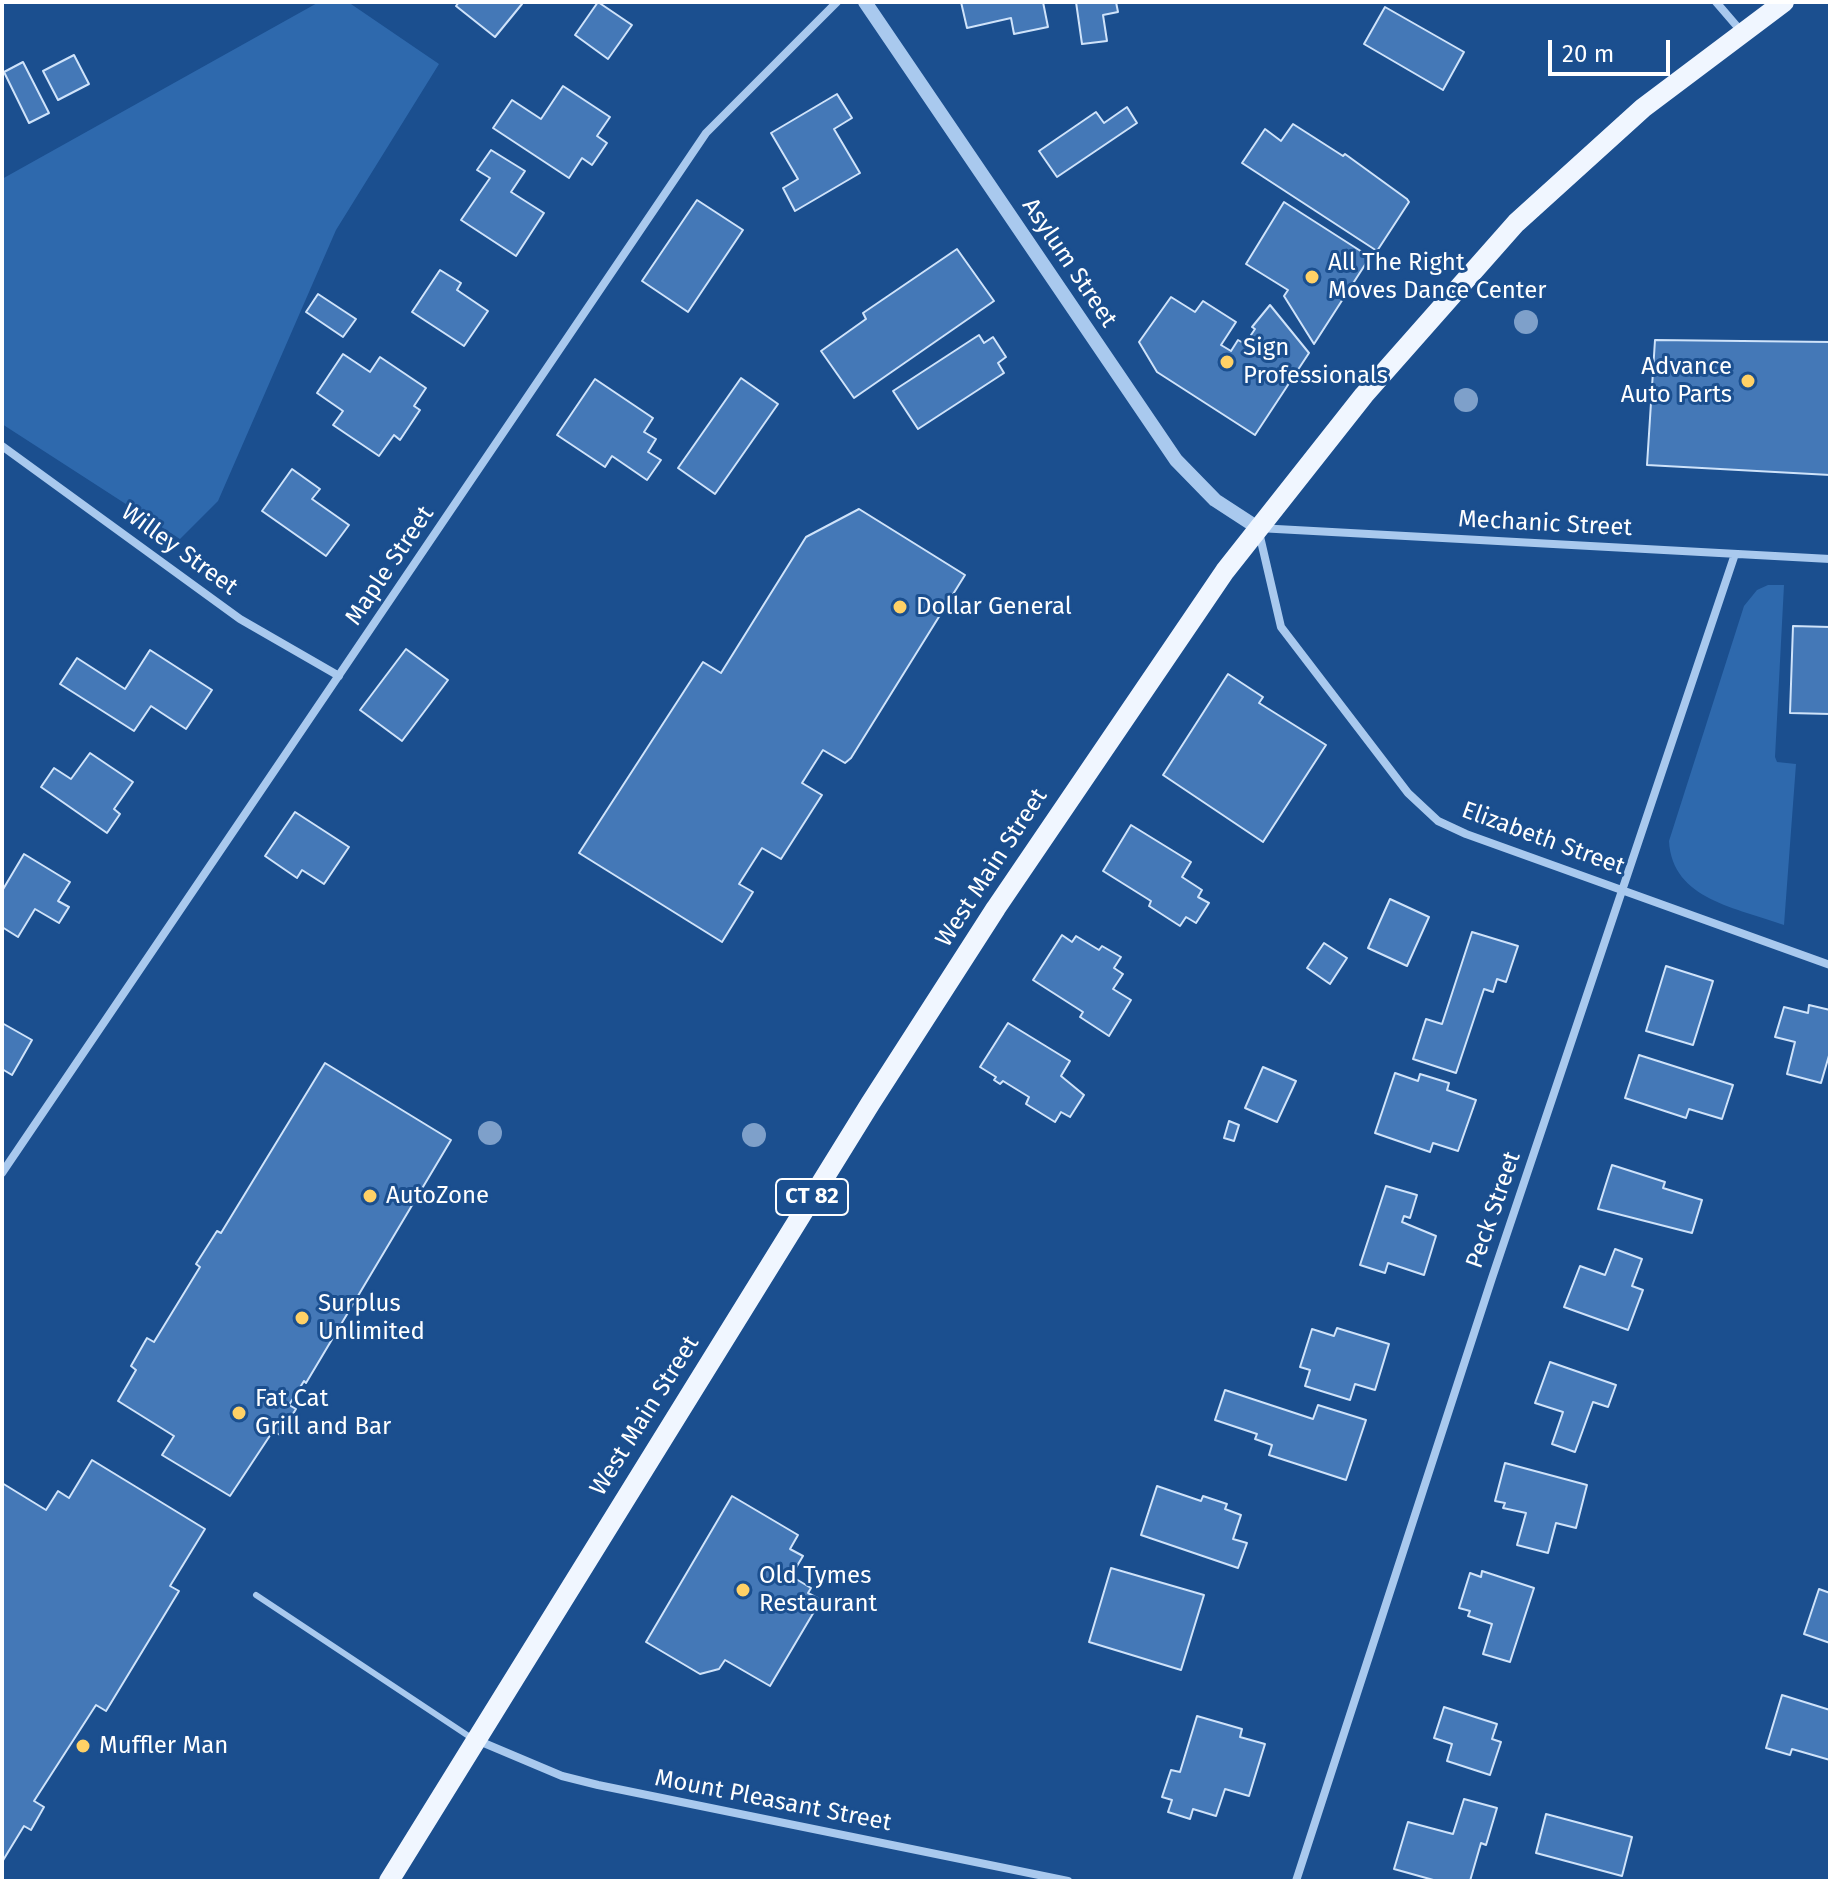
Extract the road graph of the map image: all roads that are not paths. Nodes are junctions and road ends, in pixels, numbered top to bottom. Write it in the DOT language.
graph roads {
  1 [pos="837,2"];
  2 [pos="865,2"];
  3 [pos="1716,2"];
  4 [pos="1784,2"];
  5 [pos="1741,32"];
  6 [pos="2,446"];
  7 [pos="1258,528"];
  8 [pos="1735,554"];
  9 [pos="1830,559"];
  10 [pos="339,676"];
  11 [pos="1622,890"];
  12 [pos="1830,965"];
  13 [pos="2,1173"];
  14 [pos="256,1595"];
  15 [pos="476,1740"];
  16 [pos="389,1881"];
  17 [pos="1068,1881"];
  18 [pos="1296,1881"];
  1 -- 10 [label="street, Maple Street"];
  2 -- 7 [label="street, Asylum Street"];
  3 -- 5 [label="street"];
  4 -- 5 [label="main road, West Main Street / CT 82"];
  5 -- 7 [label="main road, West Main Street / CT 82"];
  6 -- 10 [label="street, Willey Street"];
  7 -- 8 [label="street, Mechanic Street"];
  7 -- 11 [label="street, Elizabeth Street"];
  7 -- 15 [label="main road, West Main Street / CT 82"];
  8 -- 9 [label="street, Mechanic Street"];
  8 -- 11 [label="street, Peck Street"];
  10 -- 13 [label="street, Maple Street"];
  11 -- 12 [label="street, Elizabeth Street"];
  11 -- 18 [label="street, Peck Street"];
  14 -- 15 [label="lane"];
  15 -- 16 [label="main road, West Main Street / CT 82"];
  15 -- 17 [label="street, Mount Pleasant Street"];
}
